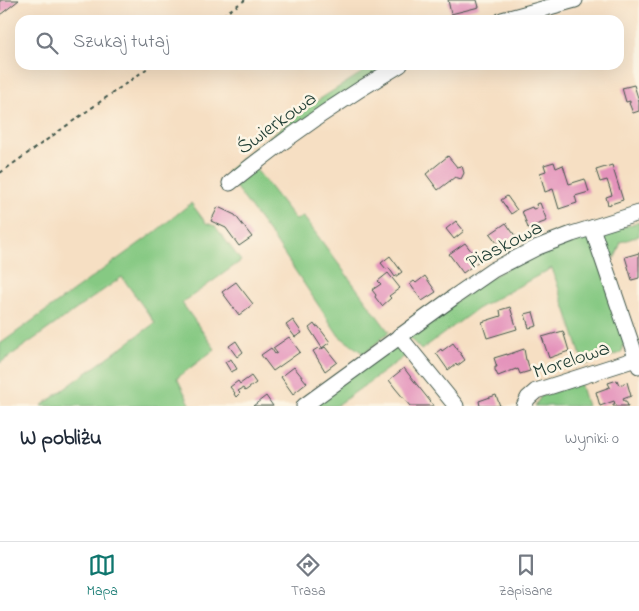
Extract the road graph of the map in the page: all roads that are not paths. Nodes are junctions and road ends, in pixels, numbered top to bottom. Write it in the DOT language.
graph roads {
  1 [pos="575,0"];
  2 [pos="520,15"];
  3 [pos="392,70"];
  4 [pos="230,183"];
  5 [pos="639,212"];
  6 [pos="592,228"];
  7 [pos="399,336"];
  8 [pos="638,361"];
  9 [pos="304,406"];
  10 [pos="456,406"];
  11 [pos="524,406"];
  1 -- 2 [label="street"];
  3 -- 4 [label="street, Świerkowa"];
  5 -- 6 [label="street, Piaskowa"];
  6 -- 7 [label="street, Piaskowa"];
  6 -- 8 [label="street, Morelowa"];
  7 -- 9 [label="street, Piaskowa"];
  7 -- 10 [label="street"];
  8 -- 11 [label="street, Morelowa"];
}
